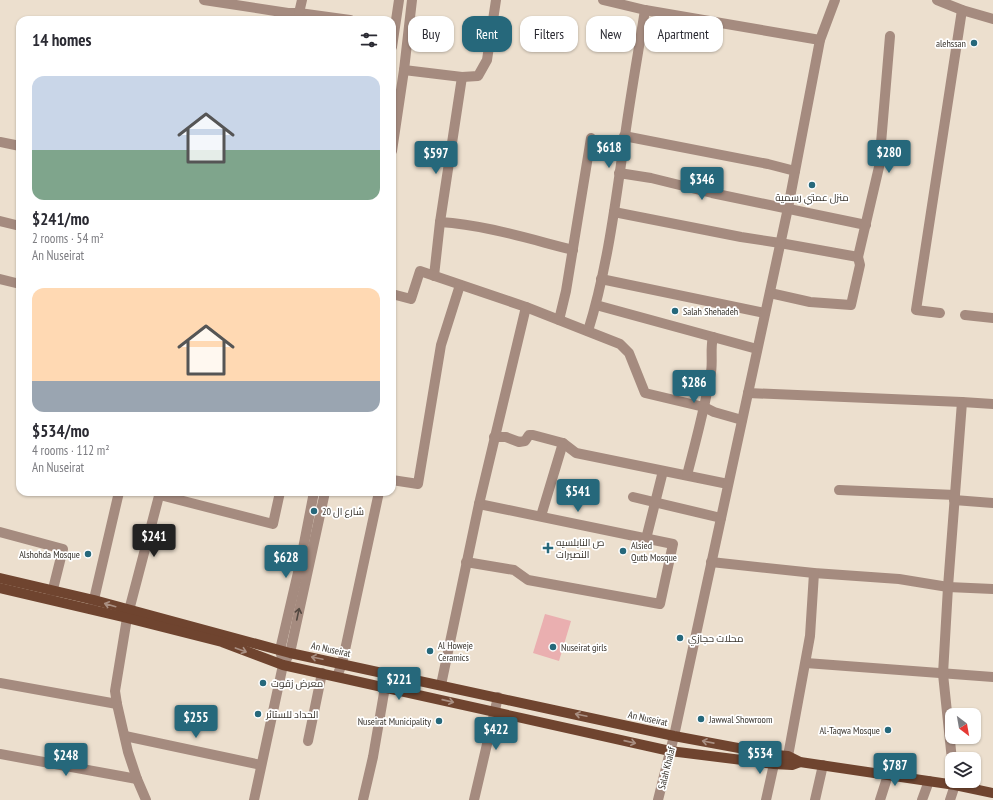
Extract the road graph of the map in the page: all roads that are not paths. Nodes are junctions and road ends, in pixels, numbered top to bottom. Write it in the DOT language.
graph roads {
  1 [pos="204,0"];
  2 [pos="302,0"];
  3 [pos="398,0"];
  4 [pos="412,0"];
  5 [pos="496,0"];
  6 [pos="603,0"];
  7 [pos="834,0"];
  8 [pos="936,0"];
  9 [pos="645,10"];
  10 [pos="962,10"];
  11 [pos="299,13"];
  12 [pos="321,16"];
  13 [pos="395,16"];
  14 [pos="410,16"];
  15 [pos="993,19"];
  16 [pos="396,26"];
  17 [pos="408,28"];
  18 [pos="890,36"];
  19 [pos="820,40"];
  20 [pos="404,70"];
  21 [pos="462,77"];
  22 [pos="396,124"];
  23 [pos="624,136"];
  24 [pos="591,138"];
  25 [pos="0,142"];
  26 [pos="16,145"];
  27 [pos="794,170"];
  28 [pos="619,173"];
  29 [pos="788,208"];
  30 [pos="614,212"];
  31 [pos="0,221"];
  32 [pos="440,222"];
  33 [pos="16,225"];
  34 [pos="866,225"];
  35 [pos="780,243"];
  36 [pos="573,250"];
  37 [pos="858,257"];
  38 [pos="434,276"];
  39 [pos="0,279"];
  40 [pos="601,279"];
  41 [pos="16,283"];
  42 [pos="460,285"];
  43 [pos="770,293"];
  44 [pos="396,295"];
  45 [pos="596,304"];
  46 [pos="526,307"];
  47 [pos="765,313"];
  48 [pos="940,313"];
  49 [pos="965,315"];
  50 [pos="993,318"];
  51 [pos="559,320"];
  52 [pos="588,331"];
  53 [pos="713,337"];
  54 [pos="757,349"];
  55 [pos="748,393"];
  56 [pos="962,402"];
  57 [pos="993,404"];
  58 [pos="704,408"];
  59 [pos="742,420"];
  60 [pos="494,437"];
  61 [pos="563,443"];
  62 [pos="663,471"];
  63 [pos="686,475"];
  64 [pos="396,481"];
  65 [pos="728,484"];
  66 [pos="839,490"];
  67 [pos="118,496"];
  68 [pos="159,496"];
  69 [pos="171,496"];
  70 [pos="279,496"];
  71 [pos="313,496"];
  72 [pos="324,496"];
  73 [pos="379,496"];
  74 [pos="633,497"];
  75 [pos="954,497"];
  76 [pos="655,503"];
  77 [pos="993,503"];
  78 [pos="479,504"];
  79 [pos="541,516"];
  80 [pos="721,518"];
  81 [pos="0,532"];
  82 [pos="646,539"];
  83 [pos="466,562"];
  84 [pos="711,562"];
  85 [pos="814,573"];
  86 [pos="0,578"];
  87 [pos="948,587"];
  88 [pos="0,588"];
  89 [pos="993,589"];
  90 [pos="52,595"];
  91 [pos="92,605"];
  92 [pos="128,614"];
  93 [pos="285,651"];
  94 [pos="806,663"];
  95 [pos="342,664"];
  96 [pos="283,665"];
  97 [pos="322,673"];
  98 [pos="388,674"];
  99 [pos="943,674"];
  100 [pos="337,676"];
  101 [pos="993,677"];
  102 [pos="0,683"];
  103 [pos="441,685"];
  104 [pos="385,687"];
  105 [pos="498,698"];
  106 [pos="116,704"];
  107 [pos="494,711"];
  108 [pos="125,736"];
  109 [pos="674,736"];
  110 [pos="308,741"];
  111 [pos="670,751"];
  112 [pos="951,752"];
  113 [pos="0,754"];
  114 [pos="788,756"];
  115 [pos="775,760"];
  116 [pos="800,762"];
  117 [pos="261,765"];
  118 [pos="823,765"];
  119 [pos="888,775"];
  120 [pos="137,779"];
  121 [pos="928,781"];
  122 [pos="945,782"];
  123 [pos="953,788"];
  124 [pos="974,788"];
  125 [pos="993,793"];
  126 [pos="146,800"];
  127 [pos="254,800"];
  128 [pos="363,800"];
  129 [pos="474,800"];
  130 [pos="658,800"];
  131 [pos="766,800"];
  132 [pos="815,800"];
  133 [pos="880,800"];
  134 [pos="922,800"];
  135 [pos="950,800"];
  1 -- 11 [label="street"];
  2 -- 11 [label="street"];
  3 -- 13 [label="street"];
  4 -- 14 [label="street"];
  5 -- 21 [label="street"];
  6 -- 9 [label="street"];
  7 -- 19 [label="street, Salah Khalaf"];
  8 -- 10 [label="street"];
  9 -- 19 [label="street"];
  9 -- 23 [label="street"];
  10 -- 15 [label="street"];
  10 -- 48 [label="street"];
  11 -- 12 [label="street"];
  16 -- 17 [label="street"];
  17 -- 20 [label="street"];
  18 -- 34 [label="street"];
  19 -- 27 [label="street, Salah Khalaf"];
  20 -- 21 [label="street"];
  20 -- 22 [label="street"];
  21 -- 32 [label="street"];
  23 -- 27 [label="street"];
  23 -- 28 [label="street"];
  24 -- 36 [label="street"];
  25 -- 26 [label="street"];
  27 -- 29 [label="street, Salah Khalaf"];
  28 -- 29 [label="street"];
  28 -- 30 [label="street"];
  29 -- 34 [label="street"];
  29 -- 35 [label="street, Salah Khalaf"];
  30 -- 35 [label="street"];
  30 -- 40 [label="street"];
  31 -- 33 [label="street"];
  32 -- 36 [label="street"];
  32 -- 38 [label="street"];
  34 -- 37 [label="street"];
  35 -- 37 [label="street"];
  35 -- 43 [label="street, Salah Khalaf"];
  36 -- 51 [label="street"];
  37 -- 43 [label="street"];
  38 -- 42 [label="street"];
  38 -- 44 [label="street"];
  39 -- 41 [label="street"];
  40 -- 45 [label="street"];
  40 -- 47 [label="street"];
  42 -- 46 [label="street"];
  42 -- 64 [label="street"];
  43 -- 47 [label="street, Salah Khalaf"];
  45 -- 52 [label="street"];
  45 -- 53 [label="street"];
  46 -- 51 [label="street"];
  46 -- 60 [label="street"];
  47 -- 54 [label="street, Salah Khalaf"];
  49 -- 50 [label="street"];
  51 -- 52 [label="street"];
  52 -- 58 [label="street"];
  53 -- 54 [label="street"];
  53 -- 58 [label="street"];
  54 -- 55 [label="street, Salah Khalaf"];
  55 -- 56 [label="street"];
  55 -- 59 [label="street, Salah Khalaf"];
  56 -- 57 [label="street"];
  56 -- 75 [label="street"];
  58 -- 59 [label="street"];
  58 -- 63 [label="street"];
  59 -- 65 [label="street, Salah Khalaf"];
  60 -- 61 [label="street"];
  60 -- 78 [label="street"];
  61 -- 62 [label="street"];
  61 -- 79 [label="street"];
  62 -- 63 [label="street"];
  62 -- 76 [label="street"];
  63 -- 65 [label="street"];
  65 -- 80 [label="street, Salah Khalaf"];
  66 -- 75 [label="street"];
  67 -- 91 [label="street"];
  68 -- 92 [label="street"];
  69 -- 70 [label="street"];
  71 -- 93 [label="street"];
  93 -- 72 [label="street, one-way"];
  73 -- 95 [label="street"];
  74 -- 76 [label="street"];
  75 -- 77 [label="street"];
  75 -- 87 [label="street"];
  76 -- 80 [label="street"];
  76 -- 82 [label="street"];
  78 -- 79 [label="street"];
  78 -- 83 [label="street"];
  79 -- 82 [label="street"];
  80 -- 84 [label="street, Salah Khalaf"];
  81 -- 90 [label="street"];
  82 -- 83 [label="street"];
  83 -- 103 [label="street"];
  84 -- 85 [label="street"];
  84 -- 109 [label="street, Salah Khalaf"];
  85 -- 87 [label="street"];
  85 -- 94 [label="street"];
  86 -- 90 [label="main road, An Nuseirat"];
  87 -- 89 [label="street"];
  87 -- 99 [label="street"];
  88 -- 90 [label="main road, An Nuseirat"];
  90 -- 91 [label="main road, An Nuseirat"];
  91 -- 92 [label="main road, An Nuseirat"];
  92 -- 93 [label="main road, An Nuseirat"];
  92 -- 96 [label="main road, An Nuseirat, one-way"];
  92 -- 106 [label="street"];
  95 -- 93 [label="main road, An Nuseirat, one-way"];
  93 -- 96 [label="street"];
  94 -- 99 [label="street"];
  94 -- 114 [label="street"];
  95 -- 98 [label="main road, An Nuseirat"];
  95 -- 100 [label="street"];
  96 -- 97 [label="main road, An Nuseirat"];
  96 -- 117 [label="street"];
  97 -- 100 [label="main road, An Nuseirat"];
  97 -- 110 [label="street"];
  98 -- 103 [label="main road, An Nuseirat"];
  98 -- 104 [label="street"];
  99 -- 101 [label="street"];
  99 -- 112 [label="street"];
  100 -- 104 [label="main road, An Nuseirat"];
  102 -- 106 [label="street"];
  103 -- 105 [label="main road, An Nuseirat"];
  104 -- 107 [label="main road, An Nuseirat, one-way"];
  104 -- 128 [label="street"];
  105 -- 107 [label="street"];
  109 -- 105 [label="main road, An Nuseirat, one-way"];
  106 -- 108 [label="street"];
  107 -- 111 [label="main road, An Nuseirat, one-way"];
  107 -- 129 [label="street"];
  108 -- 117 [label="street"];
  108 -- 120 [label="street"];
  109 -- 111 [label="street, Salah Khalaf"];
  115 -- 109 [label="main road, An Nuseirat, one-way"];
  111 -- 115 [label="main road, An Nuseirat"];
  111 -- 130 [label="street, Salah Khalaf"];
  113 -- 120 [label="street"];
  114 -- 115 [label="main road, An Nuseirat"];
  114 -- 116 [label="main road, An Nuseirat"];
  115 -- 116 [label="main road, An Nuseirat"];
  115 -- 131 [label="street"];
  116 -- 118 [label="main road, An Nuseirat"];
  117 -- 127 [label="street"];
  118 -- 119 [label="main road, An Nuseirat"];
  118 -- 132 [label="street"];
  119 -- 121 [label="main road, An Nuseirat"];
  119 -- 133 [label="street"];
  120 -- 126 [label="street"];
  121 -- 122 [label="main road, An Nuseirat"];
  121 -- 134 [label="street"];
  123 -- 135 [label="street"];
  124 -- 125 [label="main road, An Nuseirat"];
}
